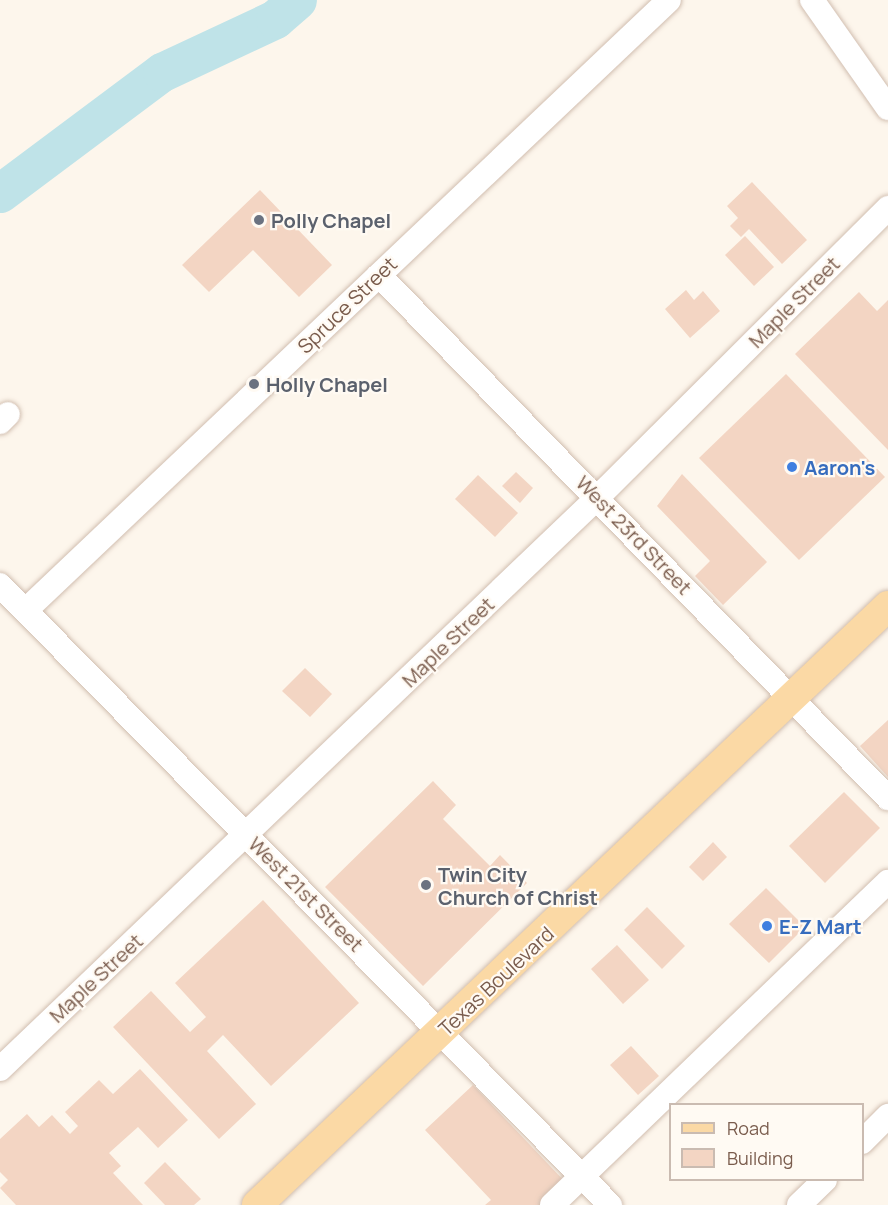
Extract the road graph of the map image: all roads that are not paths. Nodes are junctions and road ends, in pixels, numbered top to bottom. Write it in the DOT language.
graph roads {
  1 [pos="669,0"];
  2 [pos="812,0"];
  3 [pos="888,108"];
  4 [pos="888,208"];
  5 [pos="379,275"];
  6 [pos="597,498"];
  7 [pos="0,585"];
  8 [pos="888,606"];
  9 [pos="26,610"];
  10 [pos="791,696"];
  11 [pos="888,798"];
  12 [pos="247,836"];
  13 [pos="888,882"];
  14 [pos="444,1031"];
  15 [pos="0,1069"];
  16 [pos="888,1116"];
  17 [pos="864,1140"];
  18 [pos="582,1176"];
  19 [pos="823,1181"];
  20 [pos="257,1205"];
  21 [pos="552,1205"];
  22 [pos="610,1205"];
  23 [pos="799,1205"];
  1 -- 5 [label="street, Spruce Street"];
  2 -- 3 [label="street"];
  4 -- 6 [label="street, Maple Street"];
  5 -- 6 [label="street, West 23rd Street"];
  5 -- 9 [label="street, Spruce Street"];
  6 -- 10 [label="street, West 23rd Street"];
  6 -- 12 [label="street, Maple Street"];
  7 -- 9 [label="street, West 21st Street"];
  8 -- 10 [label="main road, Texas Boulevard"];
  9 -- 12 [label="street, West 21st Street"];
  10 -- 11 [label="street, West 23rd Street"];
  10 -- 14 [label="main road, Texas Boulevard"];
  12 -- 14 [label="street, West 21st Street"];
  12 -- 15 [label="street, Maple Street"];
  13 -- 18 [label="street"];
  14 -- 18 [label="street, West 21st Street"];
  14 -- 20 [label="main road, Texas Boulevard"];
  16 -- 17 [label="street"];
  18 -- 21 [label="street"];
  18 -- 22 [label="street, West 21st Street"];
  19 -- 23 [label="street"];
}
